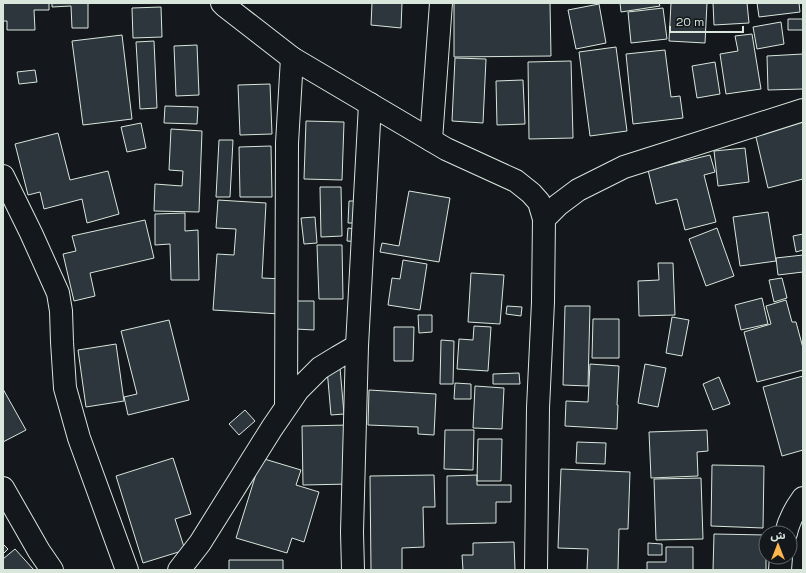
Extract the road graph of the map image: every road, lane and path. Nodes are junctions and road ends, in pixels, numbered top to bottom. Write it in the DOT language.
graph roads {
  1 [pos="222,3"];
  2 [pos="441,3"];
  3 [pos="292,58"];
  4 [pos="370,104"];
  5 [pos="803,110"];
  6 [pos="431,140"];
  7 [pos="3,176"];
  8 [pos="544,219"];
  9 [pos="357,346"];
  10 [pos="286,407"];
  11 [pos="3,488"];
  12 [pos="803,498"];
  13 [pos="788,525"];
  14 [pos="52,570"];
  15 [pos="127,570"];
  16 [pos="179,570"];
  17 [pos="353,570"];
  18 [pos="536,570"];
  1 -- 3 [label="street"];
  2 -- 6 [label="street"];
  3 -- 4 [label="street"];
  3 -- 10 [label="street"];
  4 -- 6 [label="street"];
  4 -- 9 [label="street"];
  5 -- 8 [label="street"];
  6 -- 8 [label="street"];
  7 -- 15 [label="street"];
  8 -- 18 [label="street"];
  9 -- 10 [label="street"];
  9 -- 17 [label="street"];
  10 -- 16 [label="street"];
  11 -- 14 [label="street"];
  12 -- 13 [label="street"];
}
